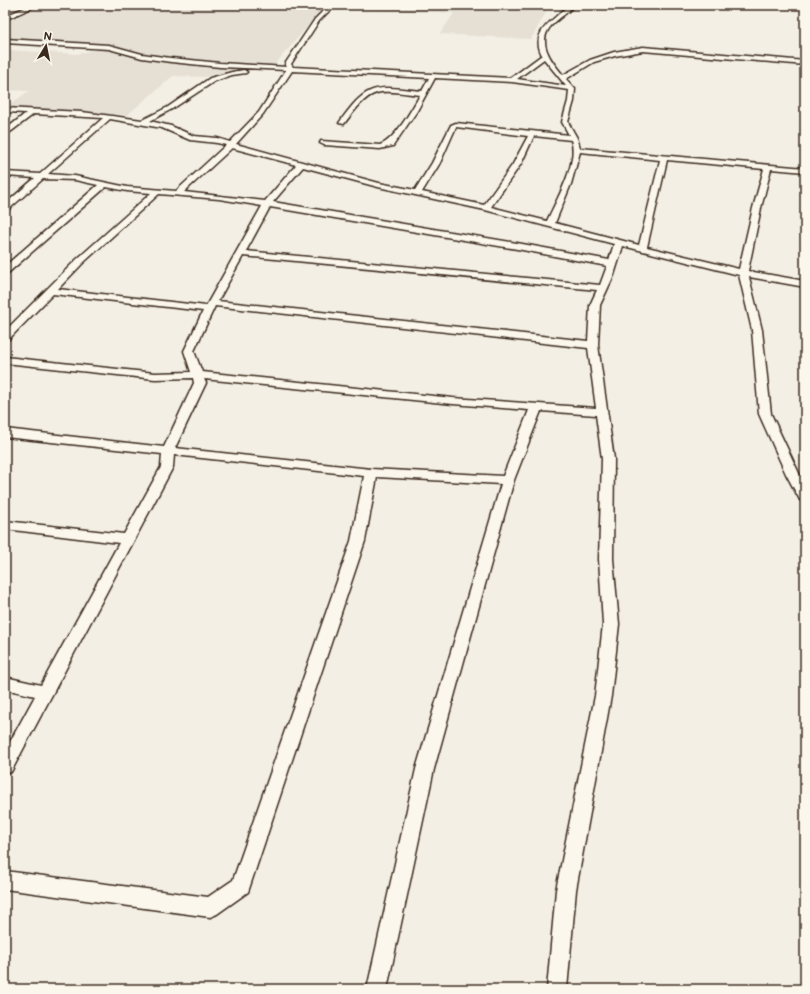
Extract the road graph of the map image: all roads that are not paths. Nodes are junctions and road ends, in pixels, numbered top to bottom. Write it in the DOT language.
graph roads {
  1 [pos="35,5"];
  2 [pos="332,5"];
  3 [pos="571,5"];
  4 [pos="5,18"];
  5 [pos="5,41"];
  6 [pos="544,56"];
  7 [pos="805,63"];
  8 [pos="291,68"];
  9 [pos="433,76"];
  10 [pos="563,78"];
  11 [pos="512,80"];
  12 [pos="572,89"];
  13 [pos="423,93"];
  14 [pos="5,110"];
  15 [pos="32,112"];
  16 [pos="109,117"];
  17 [pos="143,122"];
  18 [pos="342,123"];
  19 [pos="5,134"];
  20 [pos="532,134"];
  21 [pos="573,138"];
  22 [pos="324,143"];
  23 [pos="231,146"];
  24 [pos="577,150"];
  25 [pos="664,158"];
  26 [pos="301,164"];
  27 [pos="768,167"];
  28 [pos="805,170"];
  29 [pos="5,174"];
  30 [pos="40,176"];
  31 [pos="104,184"];
  32 [pos="156,192"];
  33 [pos="178,193"];
  34 [pos="417,193"];
  35 [pos="266,204"];
  36 [pos="5,208"];
  37 [pos="486,208"];
  38 [pos="550,224"];
  39 [pos="619,243"];
  40 [pos="642,249"];
  41 [pos="240,253"];
  42 [pos="613,264"];
  43 [pos="5,271"];
  44 [pos="743,273"];
  45 [pos="805,284"];
  46 [pos="602,288"];
  47 [pos="51,291"];
  48 [pos="211,306"];
  49 [pos="5,337"];
  50 [pos="593,345"];
  51 [pos="5,360"];
  52 [pos="196,375"];
  53 [pos="536,408"];
  54 [pos="603,412"];
  55 [pos="5,433"];
  56 [pos="168,450"];
  57 [pos="371,474"];
  58 [pos="508,480"];
  59 [pos="805,497"];
  60 [pos="5,525"];
  61 [pos="128,539"];
  62 [pos="5,684"];
  63 [pos="44,692"];
  64 [pos="5,767"];
  65 [pos="5,880"];
  66 [pos="377,989"];
  67 [pos="557,989"];
  1 -- 4 [label="street"];
  2 -- 8 [label="street"];
  3 -- 6 [label="street"];
  5 -- 8 [label="street"];
  6 -- 10 [label="street"];
  6 -- 11 [label="street"];
  7 -- 10 [label="street"];
  8 -- 9 [label="street"];
  8 -- 17 [label="street"];
  8 -- 23 [label="street"];
  9 -- 11 [label="street"];
  9 -- 13 [label="street"];
  10 -- 12 [label="street"];
  11 -- 12 [label="street"];
  12 -- 21 [label="street"];
  13 -- 18 [label="street"];
  13 -- 22 [label="street"];
  14 -- 15 [label="street"];
  15 -- 16 [label="street"];
  15 -- 19 [label="street"];
  16 -- 17 [label="street"];
  16 -- 30 [label="street"];
  17 -- 23 [label="street"];
  20 -- 21 [label="street"];
  20 -- 34 [label="street"];
  20 -- 37 [label="street"];
  21 -- 24 [label="street"];
  23 -- 26 [label="street"];
  23 -- 33 [label="street"];
  24 -- 25 [label="street"];
  24 -- 38 [label="street"];
  25 -- 27 [label="street"];
  25 -- 40 [label="street"];
  26 -- 34 [label="street"];
  26 -- 35 [label="street"];
  27 -- 28 [label="street"];
  27 -- 44 [label="street"];
  29 -- 30 [label="street"];
  30 -- 31 [label="street"];
  30 -- 36 [label="street"];
  31 -- 32 [label="street"];
  31 -- 43 [label="street"];
  32 -- 33 [label="street"];
  32 -- 47 [label="street"];
  33 -- 35 [label="street"];
  34 -- 37 [label="street"];
  35 -- 41 [label="street"];
  35 -- 42 [label="street"];
  37 -- 38 [label="street"];
  38 -- 39 [label="street"];
  39 -- 40 [label="street"];
  39 -- 42 [label="street"];
  40 -- 44 [label="street"];
  41 -- 46 [label="street"];
  41 -- 48 [label="street"];
  42 -- 46 [label="street"];
  44 -- 45 [label="street"];
  44 -- 59 [label="street"];
  46 -- 50 [label="street"];
  47 -- 48 [label="street"];
  47 -- 49 [label="street"];
  48 -- 50 [label="street"];
  48 -- 52 [label="street"];
  50 -- 54 [label="street"];
  51 -- 52 [label="street"];
  52 -- 53 [label="street"];
  52 -- 56 [label="street"];
  53 -- 54 [label="street"];
  53 -- 58 [label="street"];
  54 -- 67 [label="street"];
  55 -- 56 [label="street"];
  56 -- 57 [label="street"];
  56 -- 61 [label="street"];
  57 -- 58 [label="street"];
  57 -- 65 [label="street"];
  58 -- 66 [label="street"];
  60 -- 61 [label="street"];
  61 -- 63 [label="street"];
  62 -- 63 [label="street"];
  63 -- 64 [label="street"];
}
